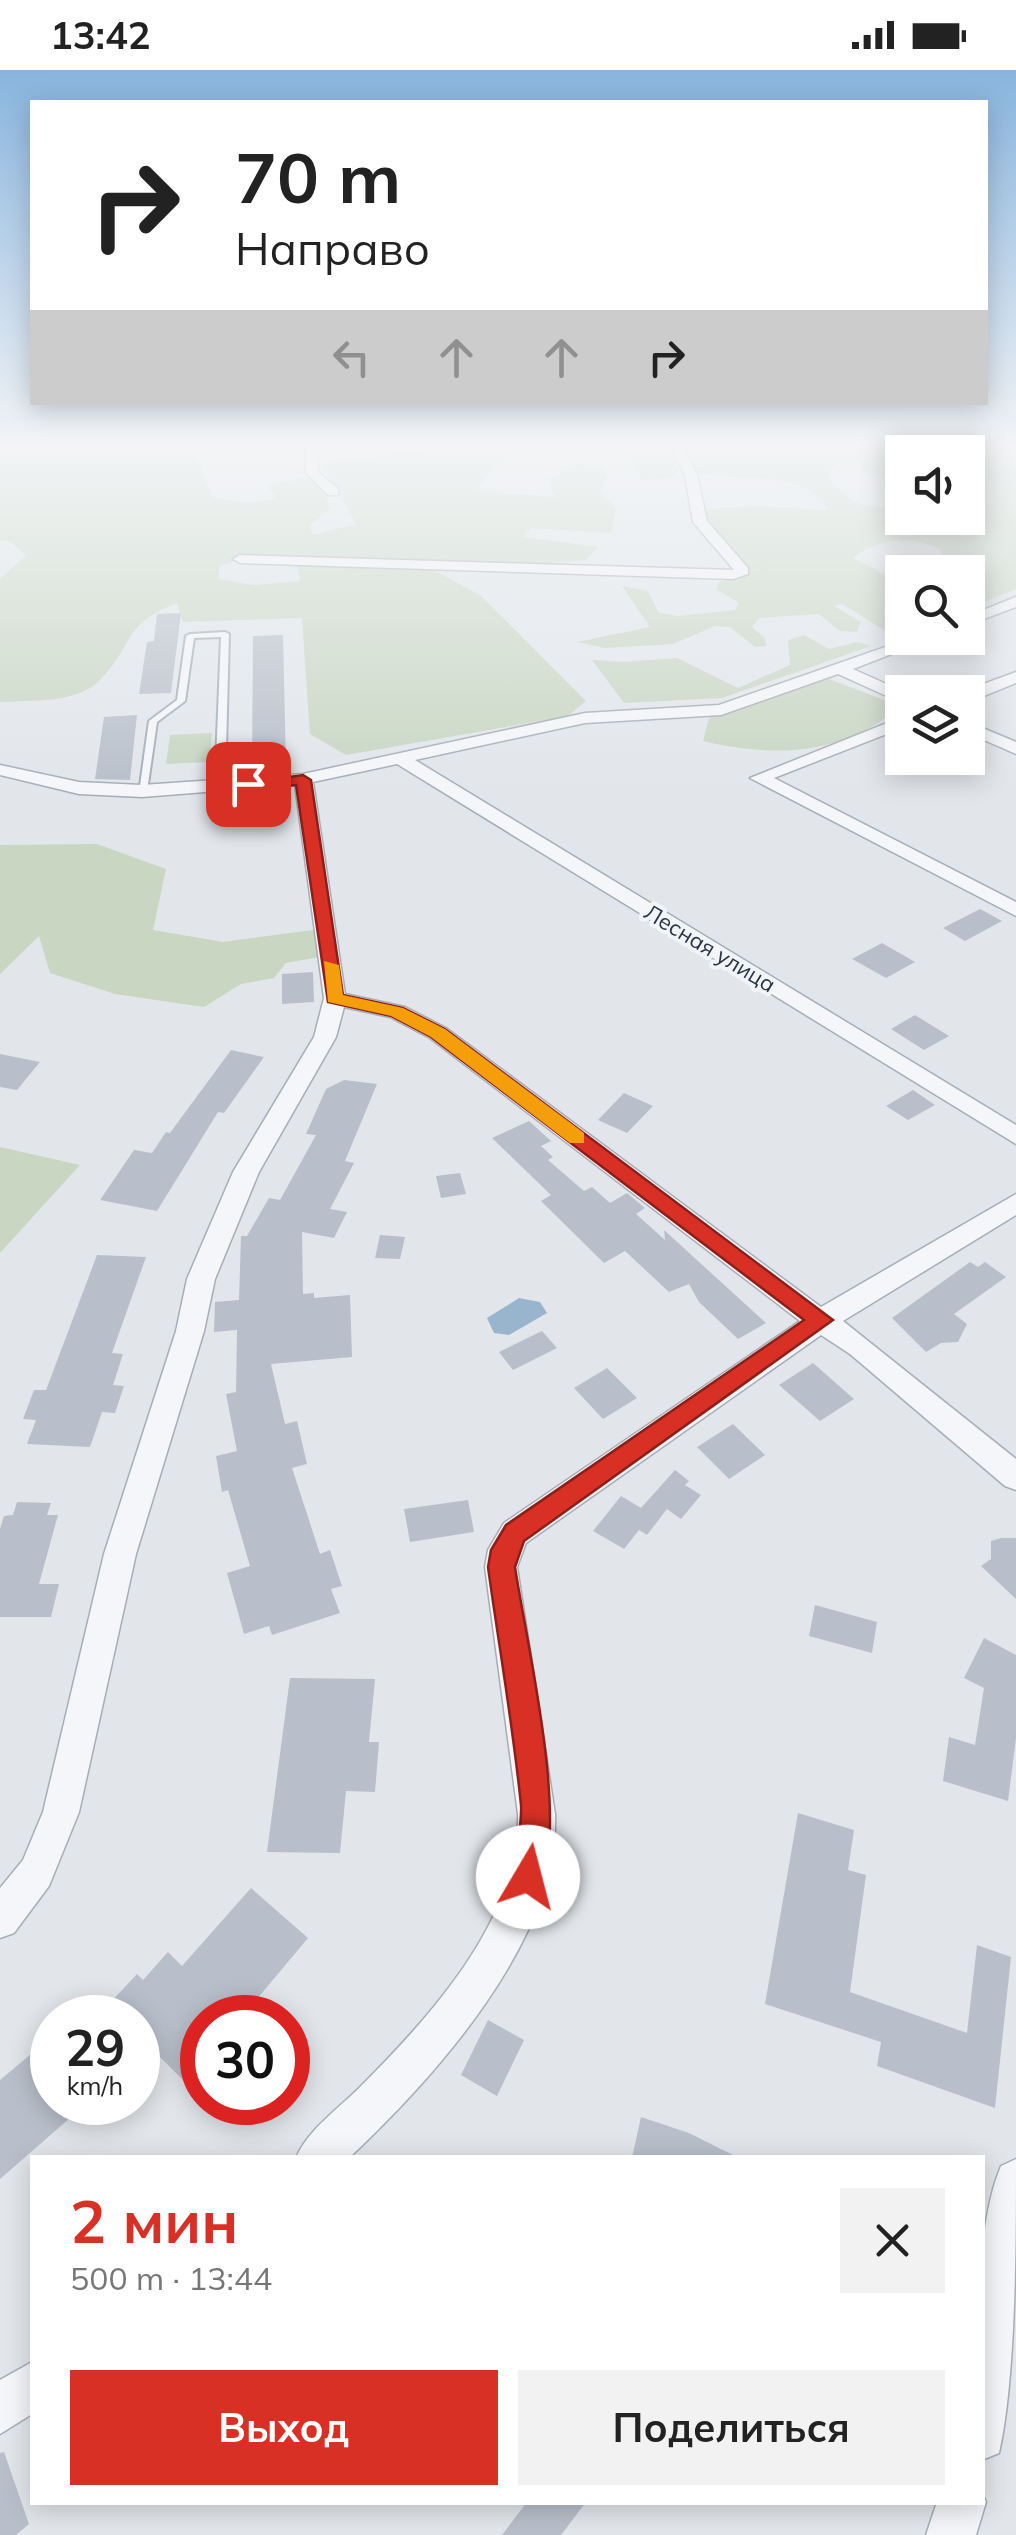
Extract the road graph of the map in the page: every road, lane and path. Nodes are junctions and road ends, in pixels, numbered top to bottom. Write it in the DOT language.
graph roads {
  1 [pos="433,562"];
  2 [pos="735,562"];
  3 [pos="1016,602"];
  4 [pos="985,614"];
  5 [pos="885,653"];
  6 [pos="842,670"];
  7 [pos="1016,676"];
  8 [pos="985,689"];
  9 [pos="885,690"];
  10 [pos="885,729"];
  11 [pos="985,735"];
  12 [pos="1016,748"];
  13 [pos="404,761"];
  14 [pos="0,770"];
  15 [pos="303,780"];
  16 [pos="220,787"];
  17 [pos="142,790"];
  18 [pos="1016,910"];
  19 [pos="335,998"];
  20 [pos="1016,1136"];
  21 [pos="1016,1204"];
  22 [pos="821,1320"];
  23 [pos="1016,1477"];
  24 [pos="0,1919"];
  25 [pos="320,2155"];
  26 [pos="1016,2182"];
  27 [pos="30,2387"];
  28 [pos="0,2410"];
  29 [pos="985,2414"];
  30 [pos="961,2505"];
  31 [pos="951,2535"];
  1 -- 2 [label="street"];
  3 -- 4 [label="street"];
  5 -- 6 [label="street"];
  6 -- 9 [label="street"];
  6 -- 13 [label="street"];
  7 -- 8 [label="street"];
  10 -- 18 [label="street"];
  11 -- 12 [label="street"];
  13 -- 15 [label="street"];
  13 -- 20 [label="street, Лесная улица"];
  14 -- 17 [label="street"];
  15 -- 16 [label="street"];
  15 -- 19 [label="street"];
  16 -- 17 [label="street"];
  16 -- 17 [label="lane"];
  19 -- 22 [label="street"];
  19 -- 24 [label="street"];
  21 -- 22 [label="street"];
  22 -- 23 [label="street"];
  22 -- 25 [label="street"];
  26 -- 29 [label="street"];
  27 -- 28 [label="street"];
  30 -- 31 [label="street"];
}
